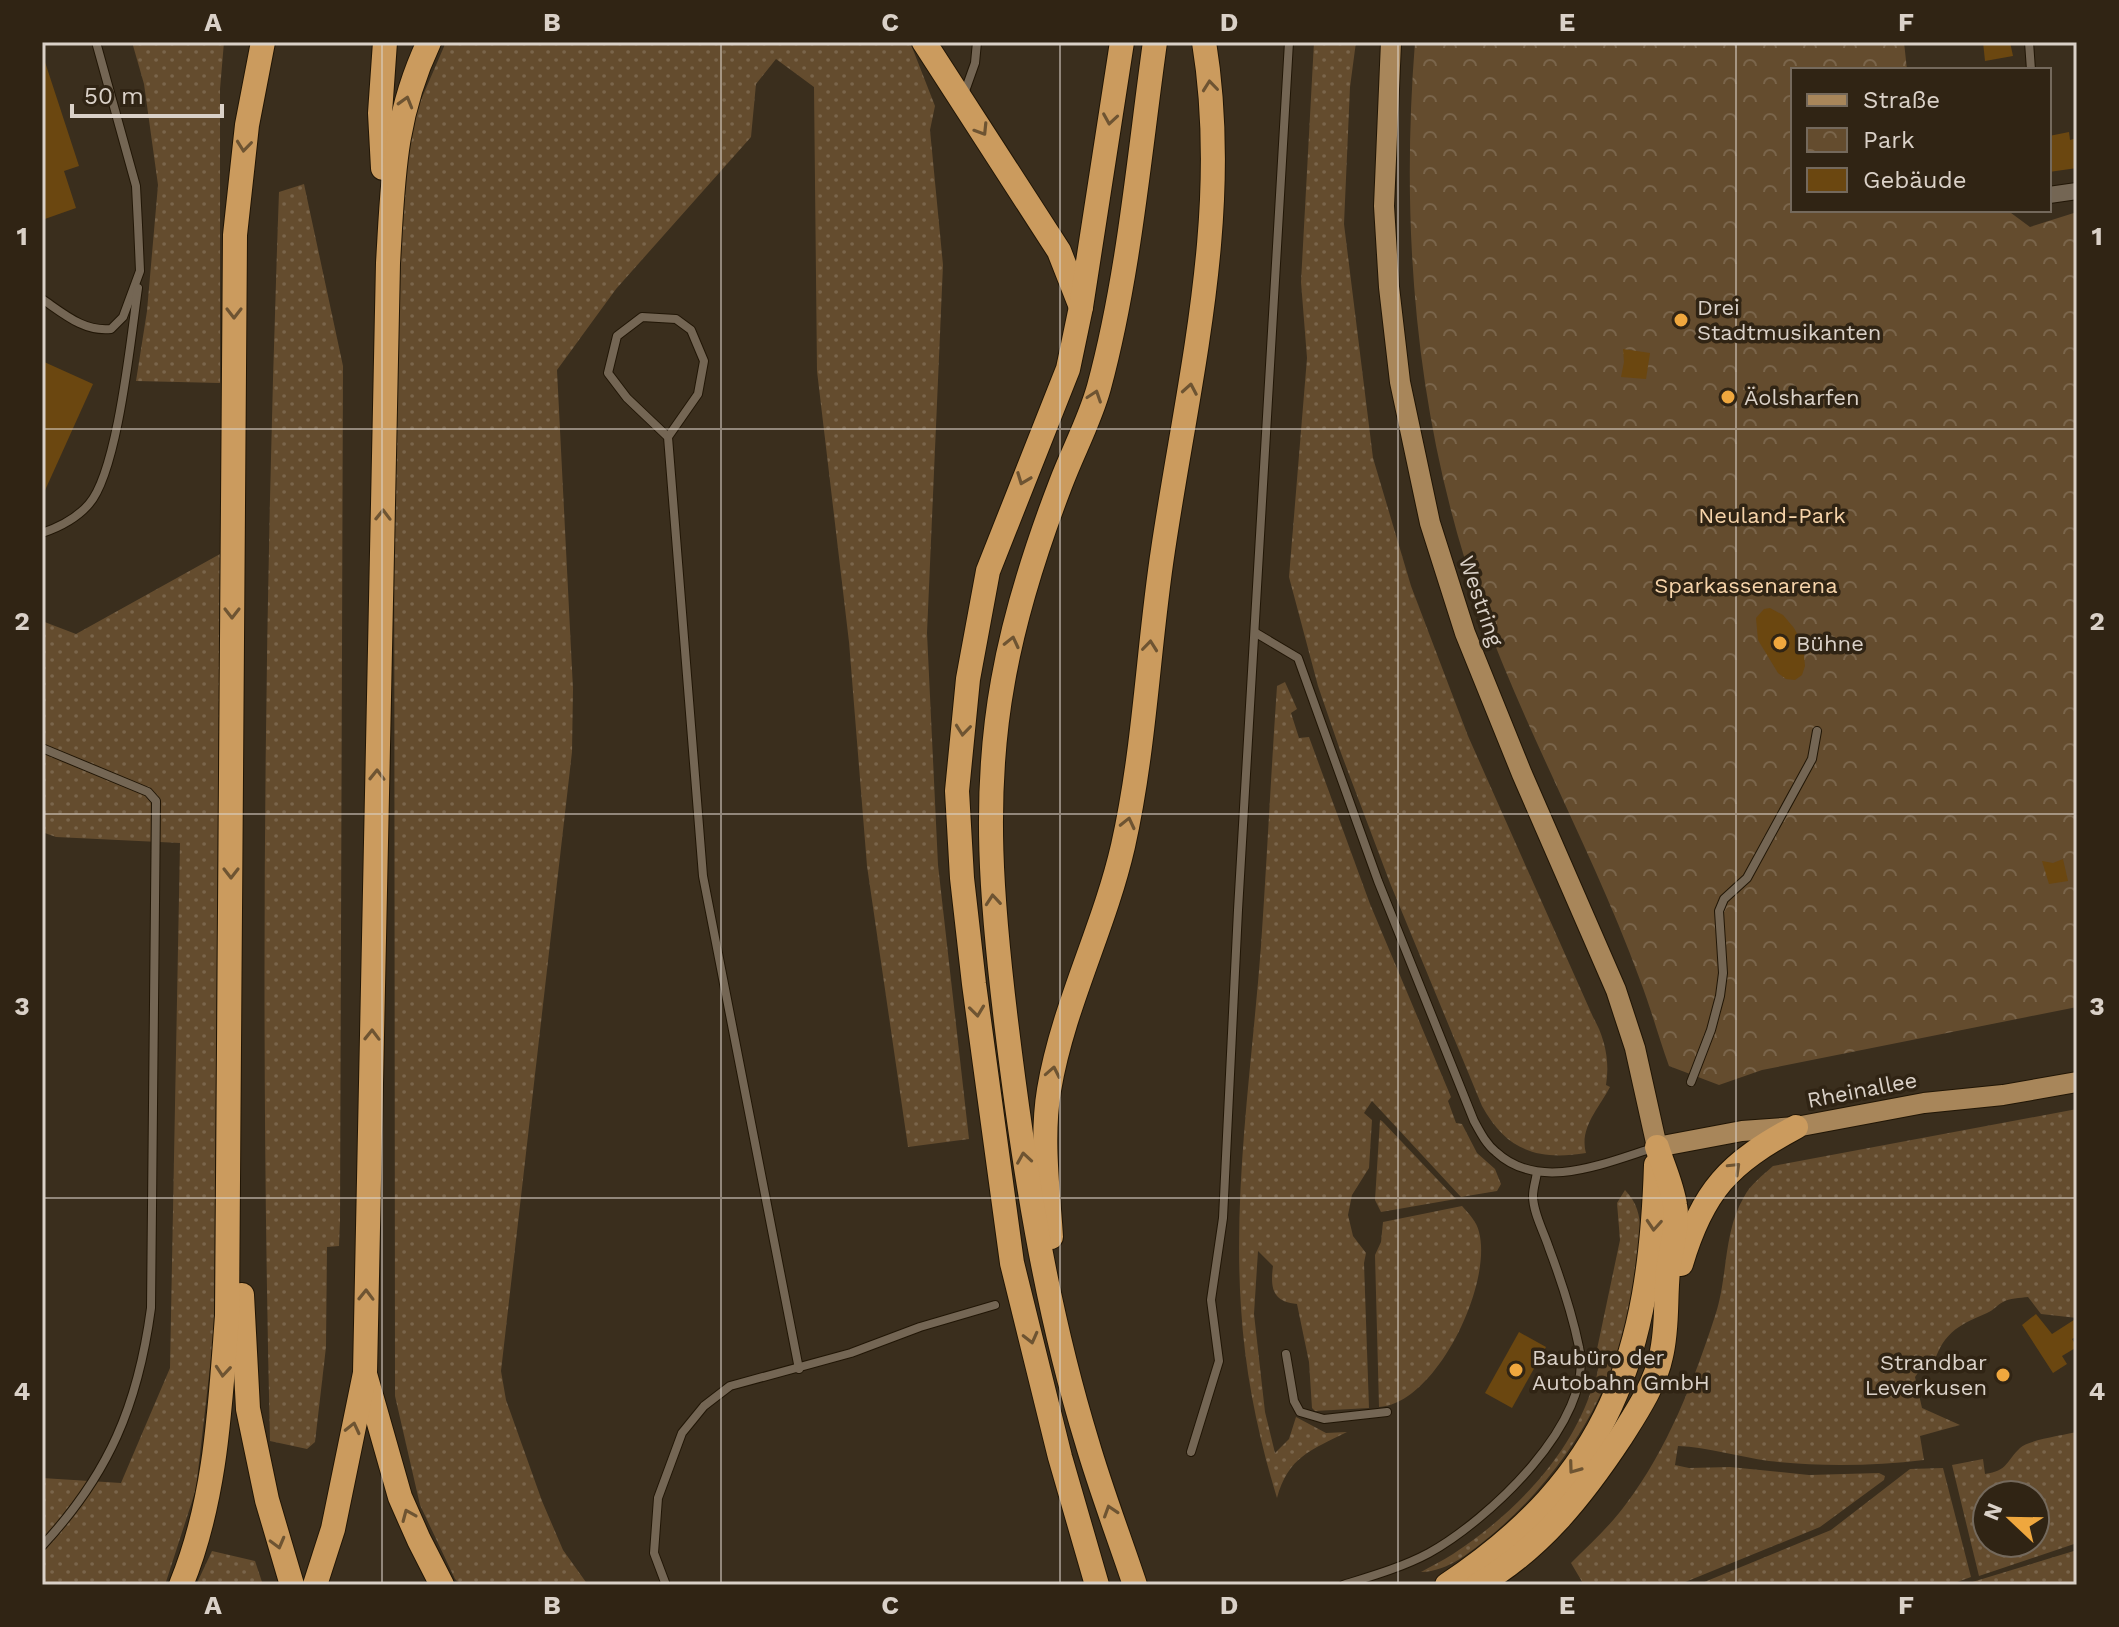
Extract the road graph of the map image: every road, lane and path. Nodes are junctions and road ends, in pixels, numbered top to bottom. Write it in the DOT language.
graph roads {
  1 [pos="96,42"];
  2 [pos="263,42"];
  3 [pos="385,42"];
  4 [pos="429,42"];
  5 [pos="924,42"];
  6 [pos="977,42"];
  7 [pos="1122,42"];
  8 [pos="1155,42"];
  9 [pos="1204,42"];
  10 [pos="1289,42"];
  11 [pos="1391,42"];
  12 [pos="2029,42"];
  13 [pos="2031,68"];
  14 [pos="962,98"];
  15 [pos="2077,191"];
  16 [pos="2051,195"];
  17 [pos="388,263"];
  18 [pos="140,271"];
  19 [pos="42,299"];
  20 [pos="1081,307"];
  21 [pos="668,437"];
  22 [pos="42,533"];
  23 [pos="1256,633"];
  24 [pos="1817,731"];
  25 [pos="42,748"];
  26 [pos="229,1069"];
  27 [pos="1691,1082"];
  28 [pos="2077,1082"];
  29 [pos="1796,1127"];
  30 [pos="1657,1147"];
  31 [pos="1537,1172"];
  32 [pos="995,1305"];
  33 [pos="1668,1312"];
  34 [pos="1055,1317"];
  35 [pos="1286,1354"];
  36 [pos="799,1369"];
  37 [pos="365,1373"];
  38 [pos="1387,1412"];
  39 [pos="1191,1452"];
  40 [pos="42,1546"];
  41 [pos="181,1585"];
  42 [pos="292,1585"];
  43 [pos="315,1585"];
  44 [pos="442,1585"];
  45 [pos="666,1585"];
  46 [pos="1097,1585"];
  47 [pos="1135,1585"];
  48 [pos="1343,1585"];
  49 [pos="1447,1585"];
  50 [pos="1478,1585"];
  1 -- 18 [label="lane"];
  2 -- 26 [label="highway, one-way"];
  3 -- 17 [label="highway"];
  17 -- 4 [label="highway, one-way"];
  5 -- 14 [label="highway"];
  6 -- 14 [label="lane"];
  7 -- 20 [label="highway, one-way"];
  34 -- 8 [label="highway, one-way"];
  34 -- 9 [label="highway, one-way"];
  10 -- 23 [label="lane"];
  11 -- 30 [label="main road, Westring"];
  12 -- 13 [label="lane"];
  14 -- 20 [label="highway, one-way"];
  15 -- 16 [label="street"];
  37 -- 17 [label="highway, one-way"];
  18 -- 19 [label="lane"];
  18 -- 22 [label="lane"];
  20 -- 46 [label="highway, one-way"];
  21 -- 21 [label="lane"];
  21 -- 36 [label="lane"];
  23 -- 31 [label="lane"];
  23 -- 39 [label="lane"];
  24 -- 27 [label="lane"];
  25 -- 40 [label="lane"];
  26 -- 41 [label="highway, one-way"];
  26 -- 42 [label="highway, one-way"];
  28 -- 29 [label="main road, Rheinallee"];
  29 -- 30 [label="main road, Rheinallee"];
  33 -- 29 [label="highway, one-way"];
  30 -- 31 [label="lane"];
  30 -- 33 [label="highway"];
  30 -- 49 [label="highway, one-way"];
  31 -- 48 [label="lane"];
  32 -- 36 [label="lane"];
  33 -- 50 [label="highway"];
  47 -- 34 [label="highway, one-way"];
  35 -- 38 [label="lane"];
  36 -- 45 [label="lane"];
  43 -- 37 [label="highway, one-way"];
  44 -- 37 [label="highway, one-way"];
}
